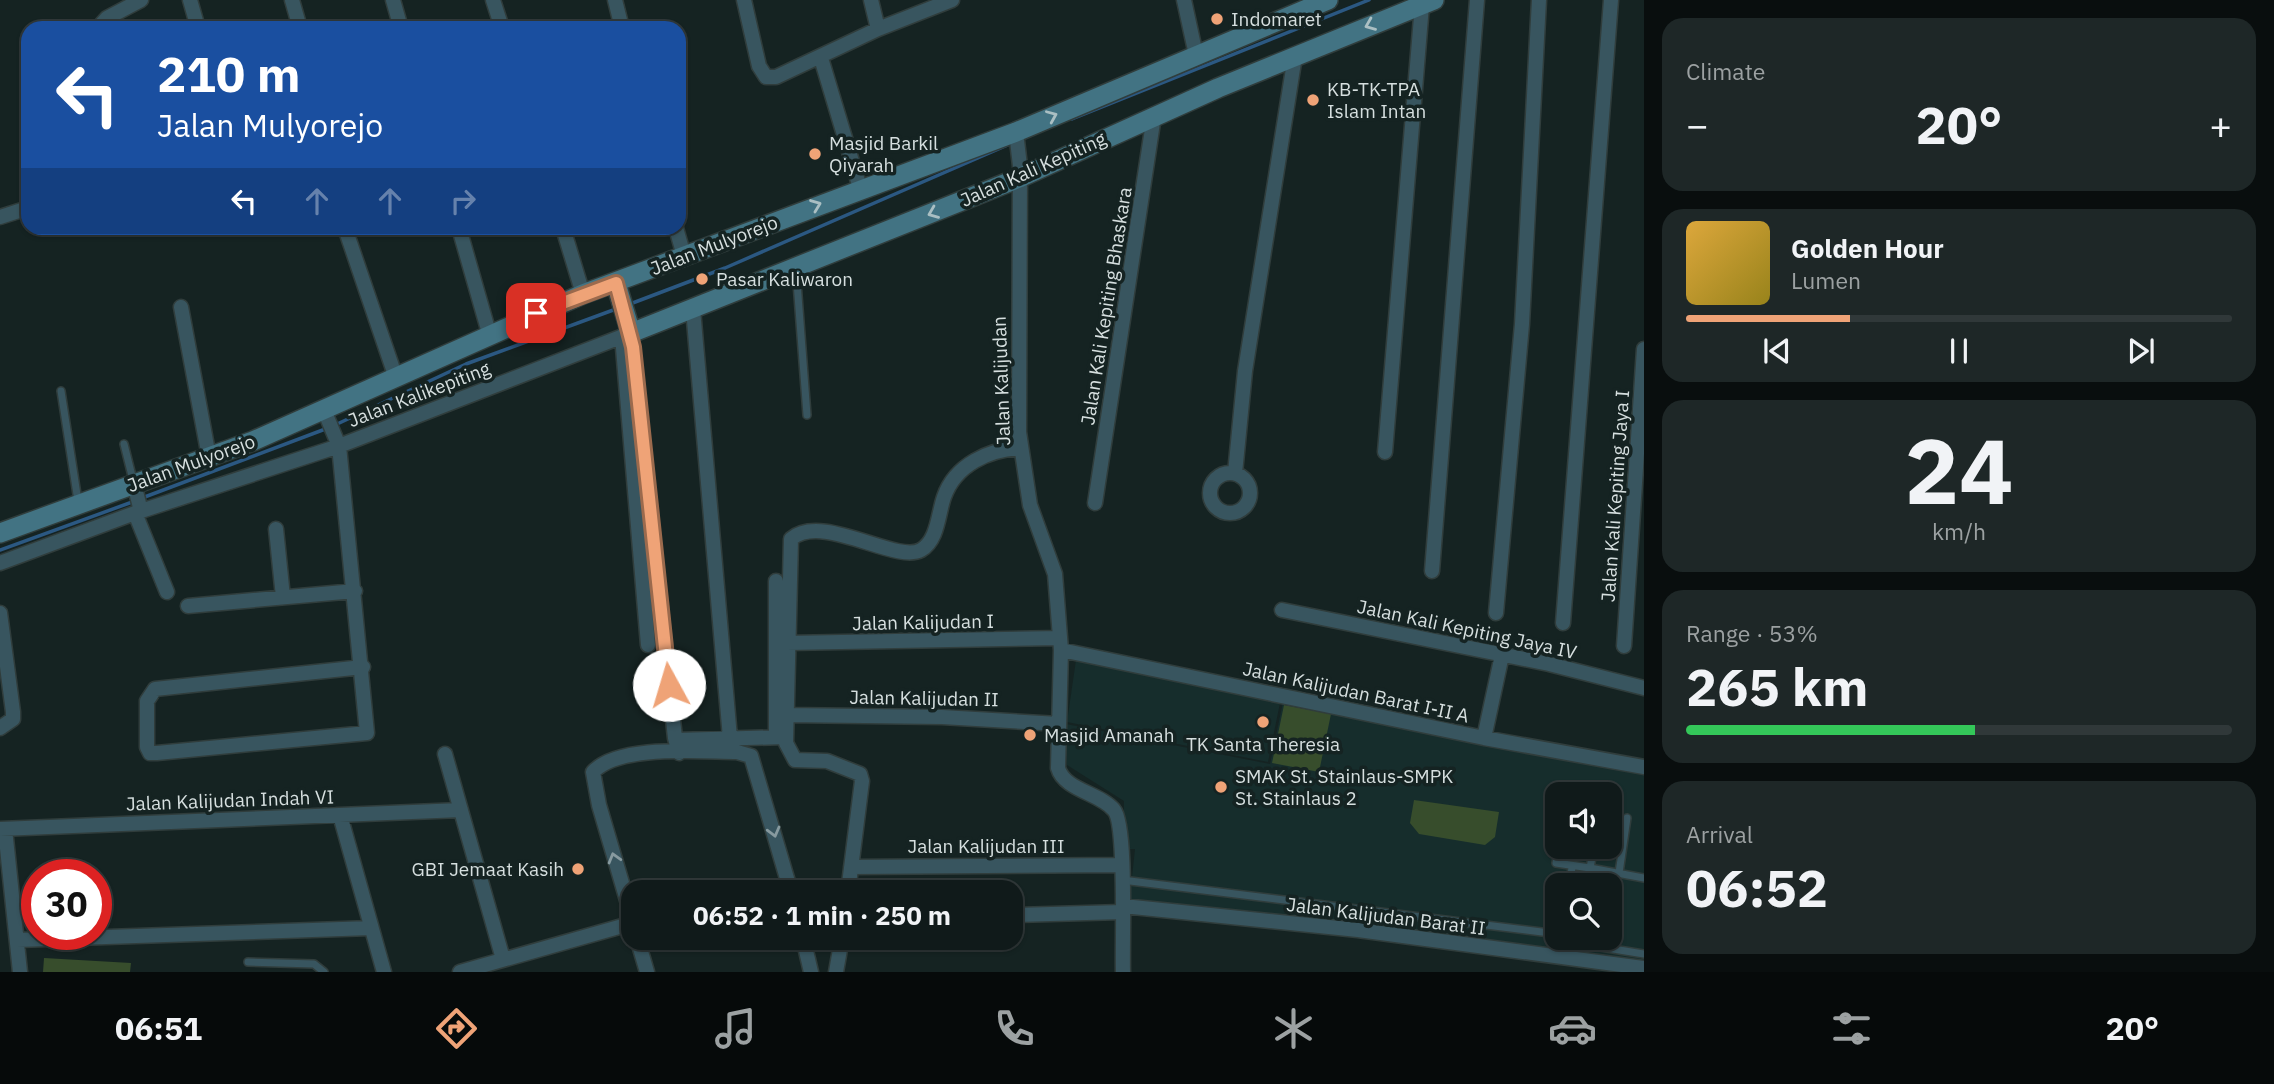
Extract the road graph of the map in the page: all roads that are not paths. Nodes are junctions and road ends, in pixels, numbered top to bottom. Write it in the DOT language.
graph roads {
  1 [pos="141,0"];
  2 [pos="190,0"];
  3 [pos="292,0"];
  4 [pos="393,0"];
  5 [pos="493,0"];
  6 [pos="615,0"];
  7 [pos="744,0"];
  8 [pos="871,0"];
  9 [pos="952,0"];
  10 [pos="1184,0"];
  11 [pos="1328,0"];
  12 [pos="1477,0"];
  13 [pos="1539,0"];
  14 [pos="1611,0"];
  15 [pos="1428,2"];
  16 [pos="108,21"];
  17 [pos="196,21"];
  18 [pos="298,21"];
  19 [pos="399,21"];
  20 [pos="500,21"];
  21 [pos="620,21"];
  22 [pos="878,29"];
  23 [pos="1196,55"];
  24 [pos="1295,56"];
  25 [pos="821,58"];
  26 [pos="1154,116"];
  27 [pos="1016,134"];
  28 [pos="1019,172"];
  29 [pos="860,188"];
  30 [pos="21,210"];
  31 [pos="0,217"];
  32 [pos="347,235"];
  33 [pos="461,235"];
  34 [pos="565,235"];
  35 [pos="678,235"];
  36 [pos="684,256"];
  37 [pos="796,265"];
  38 [pos="618,292"];
  39 [pos="583,294"];
  40 [pos="181,307"];
  41 [pos="693,309"];
  42 [pos="627,330"];
  43 [pos="489,333"];
  44 [pos="1644,349"];
  45 [pos="393,369"];
  46 [pos="61,391"];
  47 [pos="327,415"];
  48 [pos="807,415"];
  49 [pos="338,442"];
  50 [pos="124,444"];
  51 [pos="1021,448"];
  52 [pos="1385,452"];
  53 [pos="209,457"];
  54 [pos="1236,472"];
  55 [pos="137,501"];
  56 [pos="1095,503"];
  57 [pos="78,504"];
  58 [pos="276,529"];
  59 [pos="0,533"];
  60 [pos="1637,548"];
  61 [pos="0,563"];
  62 [pos="1432,571"];
  63 [pos="776,581"];
  64 [pos="355,591"];
  65 [pos="167,592"];
  66 [pos="283,597"];
  67 [pos="188,606"];
  68 [pos="1282,610"];
  69 [pos="0,613"];
  70 [pos="1496,613"];
  71 [pos="1563,623"];
  72 [pos="787,643"];
  73 [pos="1060,644"];
  74 [pos="648,645"];
  75 [pos="1624,646"];
  76 [pos="1502,655"];
  77 [pos="363,667"];
  78 [pos="1644,688"];
  79 [pos="787,715"];
  80 [pos="1059,724"];
  81 [pos="0,728"];
  82 [pos="781,737"];
  83 [pos="730,738"];
  84 [pos="1485,738"];
  85 [pos="675,746"];
  86 [pos="445,754"];
  87 [pos="1644,767"];
  88 [pos="461,810"];
  89 [pos="340,815"];
  90 [pos="1627,818"];
  91 [pos="2,829"];
  92 [pos="1557,859"];
  93 [pos="1592,859"];
  94 [pos="1572,866"];
  95 [pos="851,867"];
  96 [pos="1590,868"];
  97 [pos="1122,872"];
  98 [pos="1571,873"];
  99 [pos="1619,873"];
  100 [pos="1622,874"];
  101 [pos="1644,878"];
  102 [pos="788,880"];
  103 [pos="849,880"];
  104 [pos="621,881"];
  105 [pos="1127,908"];
  106 [pos="1023,914"];
  107 [pos="621,927"];
  108 [pos="371,928"];
  109 [pos="1545,932"];
  110 [pos="17,940"];
  111 [pos="641,950"];
  112 [pos="806,950"];
  113 [pos="840,950"];
  114 [pos="1563,950"];
  115 [pos="1621,950"];
  116 [pos="1644,954"];
  117 [pos="1562,957"];
  118 [pos="503,959"];
  119 [pos="248,962"];
  120 [pos="1644,968"];
  121 [pos="20,972"];
  122 [pos="324,972"];
  123 [pos="384,972"];
  124 [pos="460,972"];
  125 [pos="647,972"];
  126 [pos="811,972"];
  127 [pos="836,972"];
  128 [pos="1123,972"];
  1 -- 16 [label="street"];
  2 -- 17 [label="street"];
  3 -- 18 [label="street"];
  4 -- 19 [label="street"];
  5 -- 20 [label="street"];
  6 -- 21 [label="street"];
  7 -- 25 [label="street"];
  8 -- 22 [label="street"];
  9 -- 22 [label="street"];
  10 -- 23 [label="street"];
  11 -- 23 [label="main road, Jalan Mulyorejo"];
  12 -- 62 [label="street"];
  13 -- 70 [label="street"];
  14 -- 71 [label="street"];
  15 -- 24 [label="main road, Jalan Kali Kepiting, one-way"];
  15 -- 52 [label="street"];
  22 -- 25 [label="street"];
  27 -- 23 [label="main road, Jalan Mulyorejo, one-way"];
  24 -- 26 [label="main road, Jalan Kali Kepiting"];
  24 -- 54 [label="street"];
  25 -- 29 [label="street"];
  26 -- 28 [label="main road, Jalan Kali Kepiting"];
  26 -- 56 [label="street, Jalan Kali Kepiting Bhaskara"];
  27 -- 28 [label="street, Jalan Kalijudan"];
  27 -- 29 [label="main road, Jalan Mulyorejo"];
  28 -- 37 [label="main road, Jalan Kali Kepiting, one-way"];
  28 -- 51 [label="street, Jalan Kalijudan"];
  36 -- 29 [label="main road, Jalan Mulyorejo, one-way"];
  30 -- 31 [label="street"];
  32 -- 45 [label="street"];
  33 -- 43 [label="street"];
  34 -- 39 [label="street"];
  35 -- 36 [label="street"];
  36 -- 38 [label="main road, Jalan Mulyorejo"];
  37 -- 41 [label="main road, Jalan Kali Kepiting"];
  37 -- 48 [label="lane"];
  38 -- 39 [label="main road, Jalan Mulyorejo"];
  38 -- 42 [label="main road"];
  39 -- 43 [label="main road, Jalan Mulyorejo"];
  40 -- 53 [label="street"];
  41 -- 42 [label="main road, Jalan Kali Kepiting"];
  41 -- 83 [label="street"];
  42 -- 49 [label="street, Jalan Kalikepiting"];
  42 -- 74 [label="street"];
  42 -- 85 [label="street"];
  43 -- 45 [label="main road, Jalan Mulyorejo"];
  44 -- 60 [label="street, Jalan Kali Kepiting Jaya I"];
  45 -- 47 [label="main road, Jalan Mulyorejo"];
  46 -- 57 [label="lane"];
  47 -- 49 [label="street"];
  47 -- 53 [label="main road, Jalan Mulyorejo"];
  49 -- 55 [label="street, Jalan Kalikepiting"];
  49 -- 64 [label="street"];
  50 -- 55 [label="lane"];
  51 -- 72 [label="street"];
  51 -- 73 [label="street, Jalan Kalijudan"];
  53 -- 55 [label="main road, Jalan Mulyorejo"];
  55 -- 57 [label="main road, Jalan Mulyorejo"];
  55 -- 61 [label="street, Jalan Kalikepiting"];
  55 -- 65 [label="street"];
  57 -- 59 [label="main road, Jalan Mulyorejo"];
  58 -- 66 [label="street"];
  60 -- 75 [label="street, Jalan Kali Kepiting Jaya I"];
  63 -- 82 [label="street"];
  64 -- 66 [label="street"];
  64 -- 77 [label="street"];
  66 -- 67 [label="street"];
  68 -- 76 [label="street, Jalan Kali Kepiting Jaya IV"];
  69 -- 81 [label="street"];
  72 -- 73 [label="street, Jalan Kalijudan I"];
  72 -- 79 [label="street"];
  73 -- 80 [label="street, Jalan Kalijudan"];
  73 -- 84 [label="street, Jalan Kalijudan Barat I-II A"];
  76 -- 78 [label="street, Jalan Kali Kepiting Jaya IV"];
  76 -- 84 [label="street"];
  77 -- 77 [label="street"];
  79 -- 80 [label="street, Jalan Kalijudan II"];
  79 -- 82 [label="street"];
  80 -- 97 [label="street, Jalan Kalijudan"];
  82 -- 83 [label="street"];
  82 -- 95 [label="street"];
  83 -- 85 [label="street"];
  84 -- 87 [label="street, Jalan Kalijudan Barat I-II A"];
  85 -- 102 [label="street, one-way"];
  104 -- 85 [label="street, one-way"];
  86 -- 88 [label="street"];
  88 -- 89 [label="street, Jalan Kalijudan Indah VI"];
  88 -- 118 [label="street"];
  89 -- 91 [label="street, Jalan Kalijudan Indah VI"];
  89 -- 108 [label="street"];
  90 -- 99 [label="lane"];
  91 -- 110 [label="street"];
  92 -- 94 [label="lane"];
  93 -- 96 [label="lane"];
  94 -- 96 [label="lane"];
  94 -- 98 [label="lane"];
  95 -- 97 [label="street, Jalan Kalijudan III"];
  95 -- 103 [label="street"];
  96 -- 99 [label="lane"];
  97 -- 105 [label="street, Jalan Kalijudan"];
  97 -- 109 [label="lane"];
  100 -- 101 [label="lane"];
  105 -- 106 [label="street, Jalan Kalijudan Barat II"];
  105 -- 117 [label="street, Jalan Kalijudan Barat II"];
  105 -- 128 [label="street, Jalan Kalijudan"];
  107 -- 118 [label="street"];
  108 -- 110 [label="street"];
  108 -- 123 [label="street"];
  110 -- 121 [label="street"];
  111 -- 125 [label="street"];
  112 -- 126 [label="street"];
  113 -- 127 [label="street"];
  114 -- 117 [label="lane"];
  115 -- 116 [label="lane"];
  117 -- 120 [label="street, Jalan Kalijudan Barat II"];
  118 -- 124 [label="street"];
  119 -- 122 [label="lane"];
}
